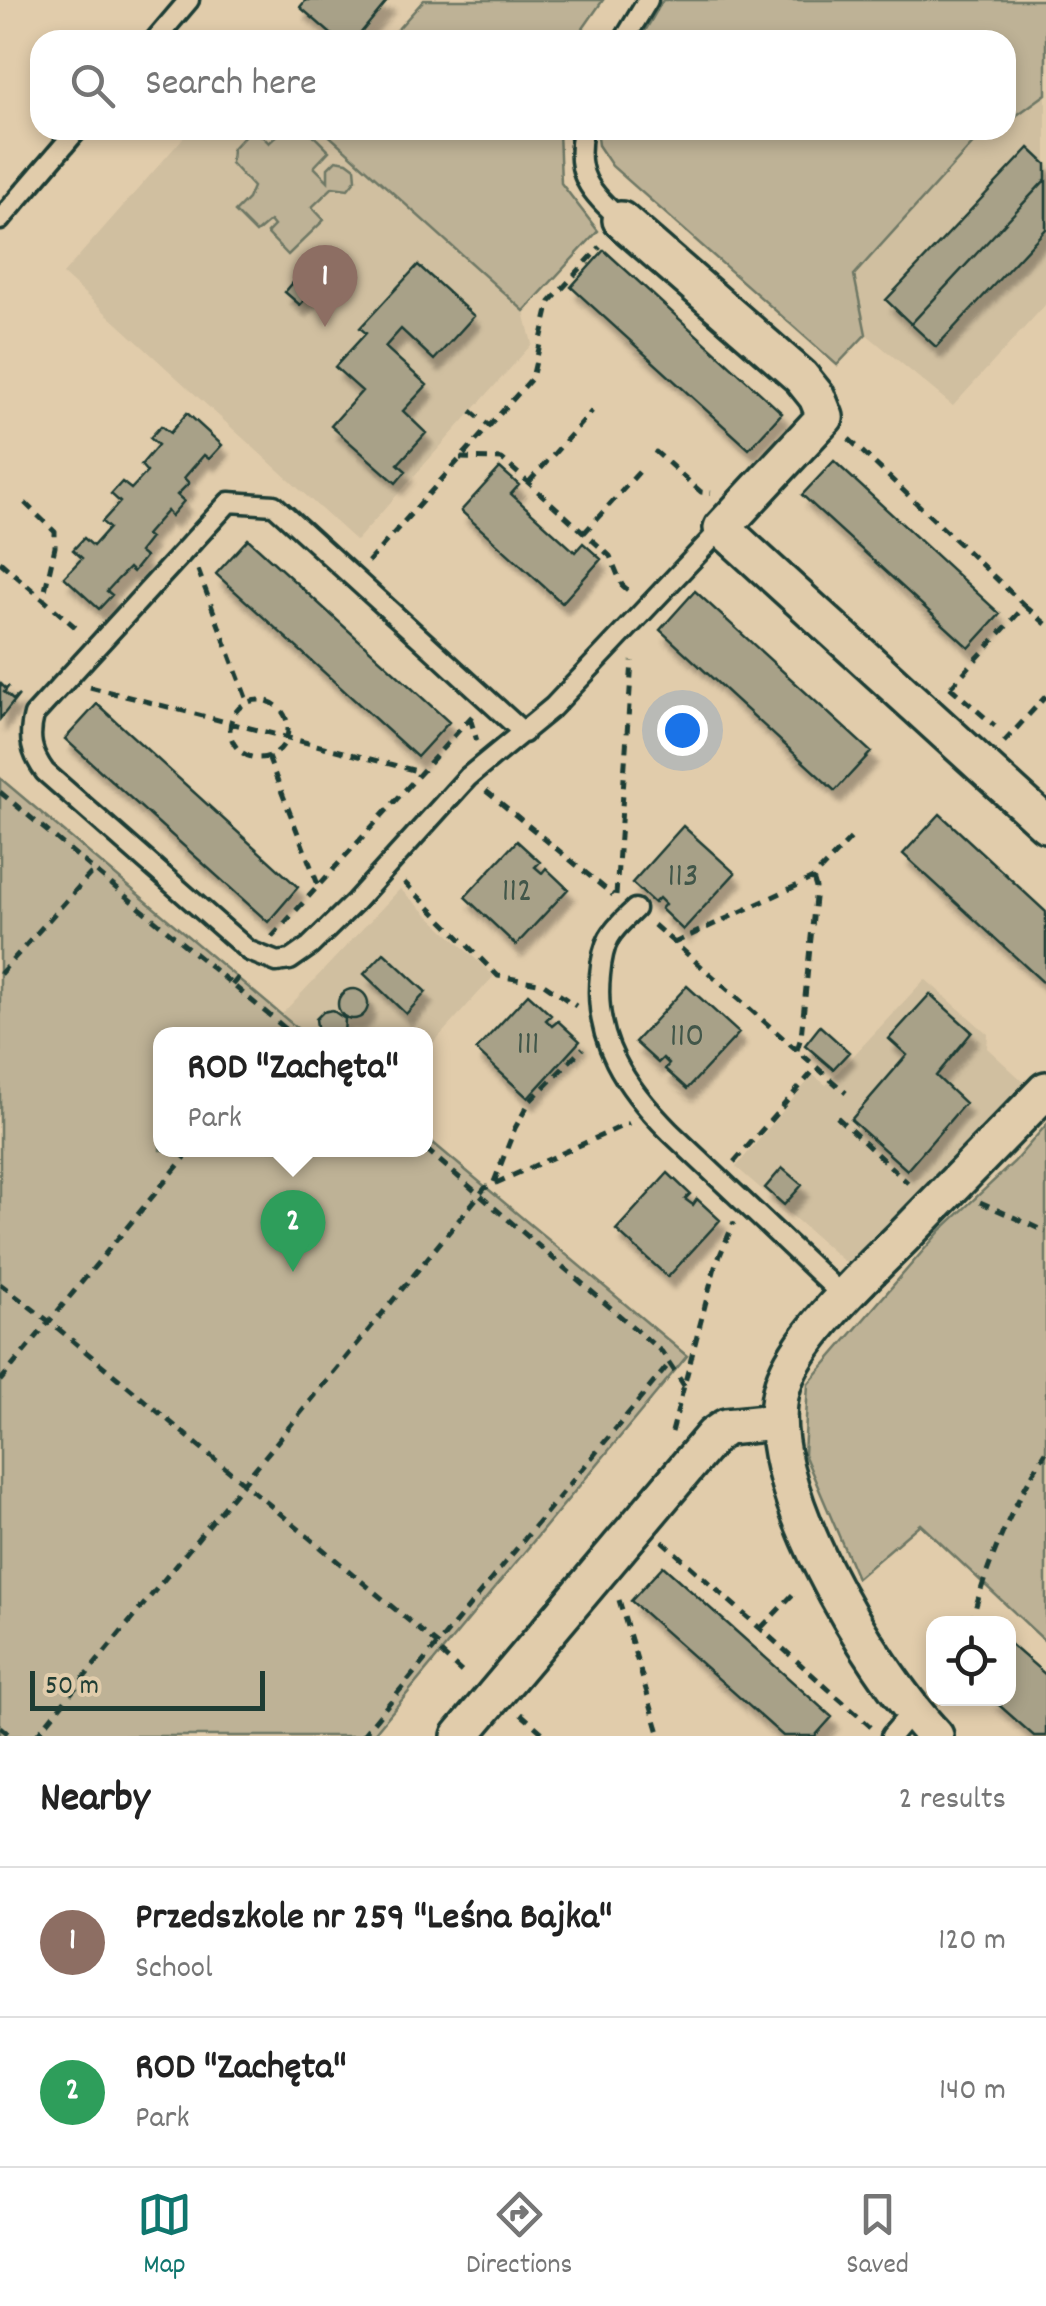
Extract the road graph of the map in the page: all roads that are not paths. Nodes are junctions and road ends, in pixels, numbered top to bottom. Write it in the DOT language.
graph roads {
  1 [pos="189,0"];
  2 [pos="648,0"];
  3 [pos="164,30"];
  4 [pos="630,30"];
  5 [pos="69,140"];
  6 [pos="581,140"];
  7 [pos="0,220"];
  8 [pos="614,231"];
  9 [pos="718,511"];
  10 [pos="524,733"];
  11 [pos="1046,824"];
  12 [pos="635,908"];
  13 [pos="1046,1090"];
  14 [pos="844,1298"];
  15 [pos="776,1422"];
  16 [pos="904,1728"];
  17 [pos="460,1736"];
  1 -- 3 [label="lane"];
  2 -- 4 [label="lane"];
  5 -- 7 [label="lane"];
  6 -- 8 [label="lane"];
  8 -- 9 [label="street"];
  9 -- 10 [label="lane"];
  9 -- 11 [label="street"];
  10 -- 10 [label="lane"];
  12 -- 14 [label="lane"];
  13 -- 14 [label="street"];
  14 -- 15 [label="street"];
  15 -- 16 [label="street"];
  15 -- 17 [label="street"];
}
